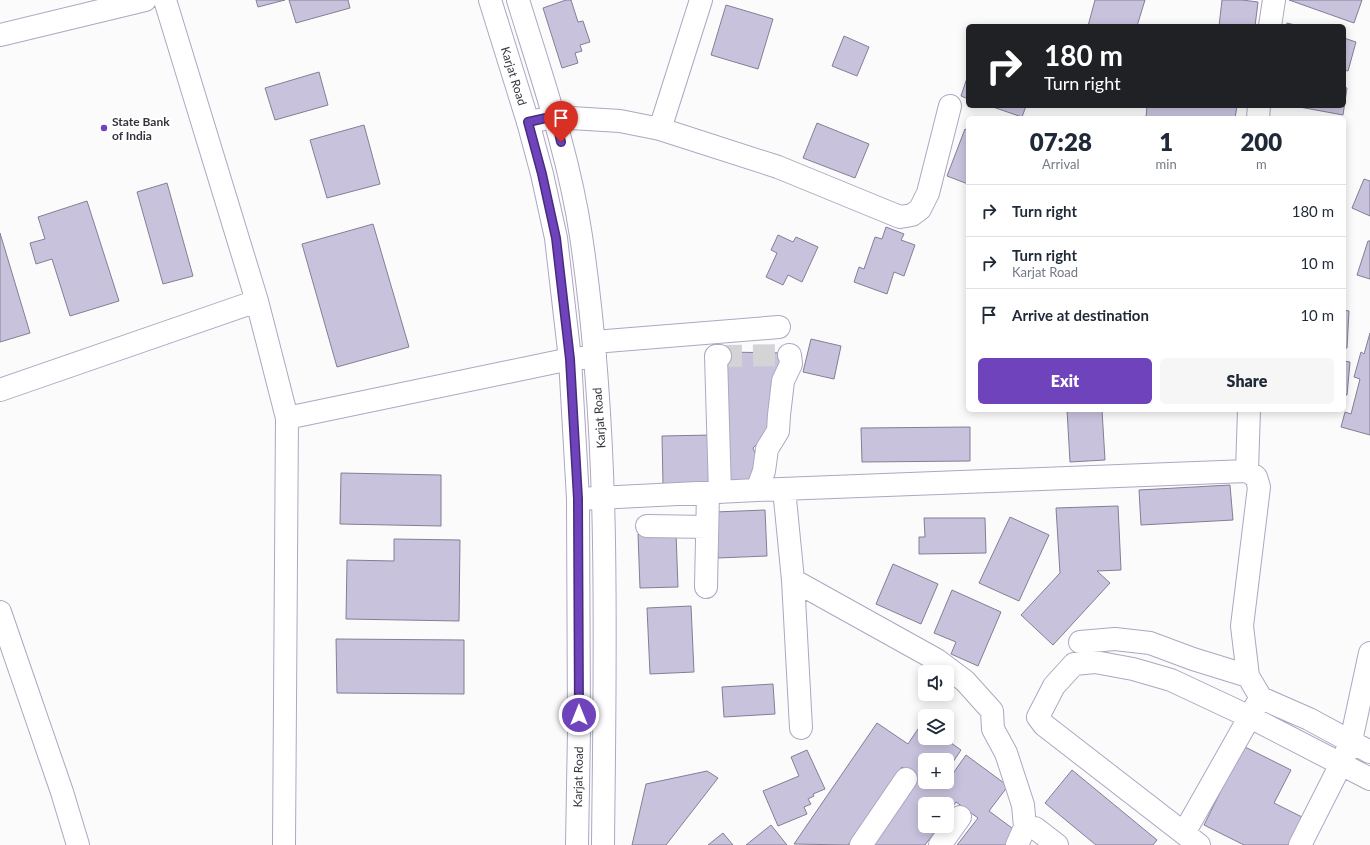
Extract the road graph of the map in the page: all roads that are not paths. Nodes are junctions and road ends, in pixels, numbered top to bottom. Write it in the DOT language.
graph roads {
  1 [pos="145,0"];
  2 [pos="165,0"];
  3 [pos="490,0"];
  4 [pos="518,0"];
  5 [pos="701,0"];
  6 [pos="1274,0"];
  7 [pos="1270,24"];
  8 [pos="0,35"];
  9 [pos="950,106"];
  10 [pos="555,116"];
  11 [pos="528,122"];
  12 [pos="660,129"];
  13 [pos="257,301"];
  14 [pos="780,327"];
  15 [pos="594,349"];
  16 [pos="788,355"];
  17 [pos="720,356"];
  18 [pos="570,359"];
  19 [pos="0,390"];
  20 [pos="1249,412"];
  21 [pos="287,418"];
  22 [pos="1247,471"];
  23 [pos="784,489"];
  24 [pos="757,490"];
  25 [pos="714,492"];
  26 [pos="604,498"];
  27 [pos="578,499"];
  28 [pos="648,526"];
  29 [pos="707,527"];
  30 [pos="793,580"];
  31 [pos="706,587"];
  32 [pos="0,612"];
  33 [pos="1080,642"];
  34 [pos="1370,653"];
  35 [pos="1248,676"];
  36 [pos="1261,698"];
  37 [pos="1250,717"];
  38 [pos="801,728"];
  39 [pos="1351,741"];
  40 [pos="1370,752"];
  41 [pos="1341,764"];
  42 [pos="906,779"];
  43 [pos="1370,779"];
  44 [pos="960,817"];
  45 [pos="1035,828"];
  46 [pos="1191,839"];
  47 [pos="78,845"];
  48 [pos="284,845"];
  49 [pos="577,845"];
  50 [pos="602,845"];
  51 [pos="861,845"];
  52 [pos="940,845"];
  53 [pos="1018,845"];
  54 [pos="1057,845"];
  55 [pos="1300,845"];
  1 -- 8 [label="street"];
  2 -- 13 [label="street"];
  3 -- 11 [label="street, Karjat Road"];
  4 -- 10 [label="street, Karjat Road"];
  5 -- 12 [label="street"];
  6 -- 7 [label="street"];
  9 -- 12 [label="street"];
  10 -- 11 [label="street"];
  10 -- 12 [label="street"];
  10 -- 15 [label="street, Karjat Road"];
  11 -- 18 [label="street, Karjat Road"];
  13 -- 19 [label="street"];
  13 -- 21 [label="street"];
  14 -- 15 [label="street"];
  15 -- 18 [label="street"];
  15 -- 26 [label="street, Karjat Road"];
  16 -- 24 [label="street"];
  17 -- 25 [label="street"];
  18 -- 21 [label="street"];
  18 -- 27 [label="street, Karjat Road"];
  20 -- 22 [label="street"];
  21 -- 48 [label="street"];
  22 -- 23 [label="street"];
  22 -- 35 [label="street"];
  23 -- 24 [label="street"];
  23 -- 30 [label="street"];
  24 -- 25 [label="street"];
  25 -- 26 [label="street"];
  25 -- 29 [label="street"];
  26 -- 27 [label="street"];
  26 -- 50 [label="street, Karjat Road"];
  27 -- 49 [label="street, Karjat Road"];
  28 -- 29 [label="street"];
  29 -- 31 [label="street"];
  30 -- 38 [label="street"];
  30 -- 53 [label="street"];
  32 -- 47 [label="street"];
  33 -- 35 [label="street"];
  34 -- 39 [label="street"];
  35 -- 36 [label="street"];
  36 -- 37 [label="street"];
  36 -- 39 [label="street"];
  37 -- 41 [label="street"];
  37 -- 46 [label="street"];
  37 -- 46 [label="street"];
  39 -- 40 [label="street"];
  39 -- 41 [label="street"];
  41 -- 43 [label="street"];
  41 -- 55 [label="street"];
  42 -- 51 [label="street"];
  44 -- 52 [label="street"];
  45 -- 54 [label="street"];
}
